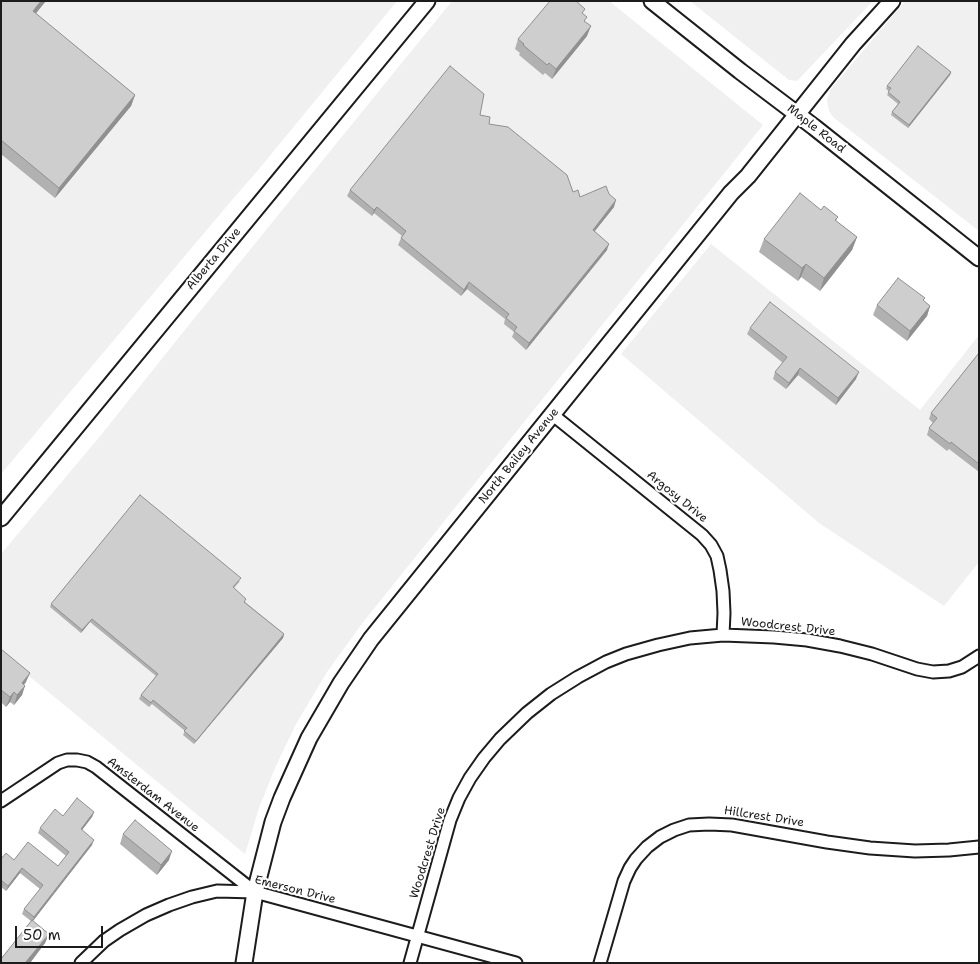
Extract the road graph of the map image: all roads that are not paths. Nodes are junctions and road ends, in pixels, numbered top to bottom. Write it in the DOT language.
graph roads {
  1 [pos="427,1"];
  2 [pos="652,1"];
  3 [pos="892,1"];
  4 [pos="796,114"];
  5 [pos="979,258"];
  6 [pos="552,415"];
  7 [pos="1,518"];
  8 [pos="723,635"];
  9 [pos="979,656"];
  10 [pos="1,801"];
  11 [pos="979,847"];
  12 [pos="255,892"];
  13 [pos="417,936"];
  14 [pos="81,963"];
  15 [pos="244,963"];
  16 [pos="410,963"];
  17 [pos="516,963"];
  18 [pos="600,963"];
  1 -- 7 [label="street, Alberta Drive"];
  2 -- 4 [label="street, Maple Road"];
  3 -- 4 [label="street, North Bailey Avenue"];
  4 -- 5 [label="street, Maple Road"];
  4 -- 6 [label="street, North Bailey Avenue"];
  6 -- 8 [label="street, Argosy Drive"];
  6 -- 12 [label="street, North Bailey Avenue"];
  8 -- 9 [label="street, Woodcrest Drive"];
  8 -- 13 [label="street, Woodcrest Drive"];
  10 -- 12 [label="street, Amsterdam Avenue"];
  11 -- 18 [label="street, Hillcrest Drive"];
  12 -- 13 [label="street, Emerson Drive"];
  12 -- 14 [label="street, Emerson Drive"];
  12 -- 15 [label="street, North Bailey Avenue"];
  13 -- 16 [label="street, Woodcrest Drive"];
  13 -- 17 [label="street, Emerson Drive"];
}
